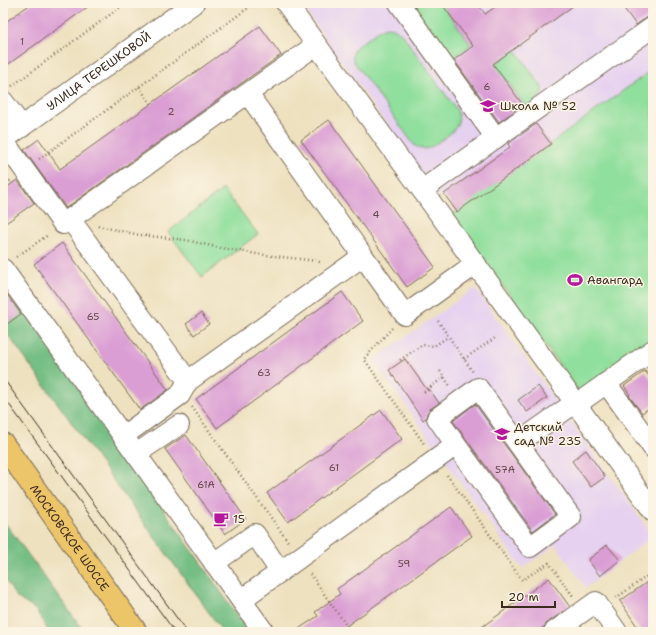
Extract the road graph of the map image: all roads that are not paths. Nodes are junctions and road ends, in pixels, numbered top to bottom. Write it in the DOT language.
graph roads {
  1 [pos="194,3"];
  2 [pos="286,3"];
  3 [pos="399,3"];
  4 [pos="653,27"];
  5 [pos="316,45"];
  6 [pos="6,94"];
  7 [pos="248,94"];
  8 [pos="22,127"];
  9 [pos="496,138"];
  10 [pos="3,140"];
  11 [pos="422,190"];
  12 [pos="67,222"];
  13 [pos="363,256"];
  14 [pos="476,264"];
  15 [pos="7,266"];
  16 [pos="653,350"];
  17 [pos="600,381"];
  18 [pos="185,387"];
  19 [pos="574,400"];
  20 [pos="179,424"];
  21 [pos="123,436"];
  22 [pos="518,443"];
  23 [pos="3,444"];
  24 [pos="456,445"];
  25 [pos="653,448"];
  26 [pos="136,454"];
  27 [pos="653,511"];
  28 [pos="214,563"];
  29 [pos="275,564"];
  30 [pos="241,600"];
  31 [pos="131,630"];
  32 [pos="264,632"];
  33 [pos="554,632"];
  34 [pos="617,632"];
  1 -- 8 [label="street, УЛИЦА ТЕРЕШКОВОЙ"];
  2 -- 5 [label="street"];
  3 -- 9 [label="street"];
  4 -- 9 [label="street"];
  5 -- 7 [label="street"];
  5 -- 11 [label="street"];
  6 -- 8 [label="street"];
  7 -- 12 [label="street"];
  7 -- 13 [label="street"];
  8 -- 10 [label="street, УЛИЦА ТЕРЕШКОВОЙ"];
  9 -- 11 [label="street"];
  10 -- 12 [label="street"];
  11 -- 14 [label="street"];
  12 -- 18 [label="street"];
  13 -- 14 [label="street"];
  13 -- 18 [label="street"];
  14 -- 19 [label="street"];
  15 -- 21 [label="street"];
  16 -- 17 [label="street"];
  17 -- 19 [label="street"];
  17 -- 25 [label="street"];
  18 -- 21 [label="street"];
  19 -- 22 [label="street"];
  19 -- 27 [label="street"];
  20 -- 26 [label="street"];
  21 -- 26 [label="street"];
  22 -- 24 [label="street"];
  22 -- 24 [label="street"];
  23 -- 31 [label="main road, МОСКОВСКОЕ ШОССЕ"];
  24 -- 30 [label="street"];
  26 -- 28 [label="street"];
  28 -- 29 [label="street"];
  28 -- 30 [label="street"];
  30 -- 32 [label="street"];
  33 -- 34 [label="street"];
}
